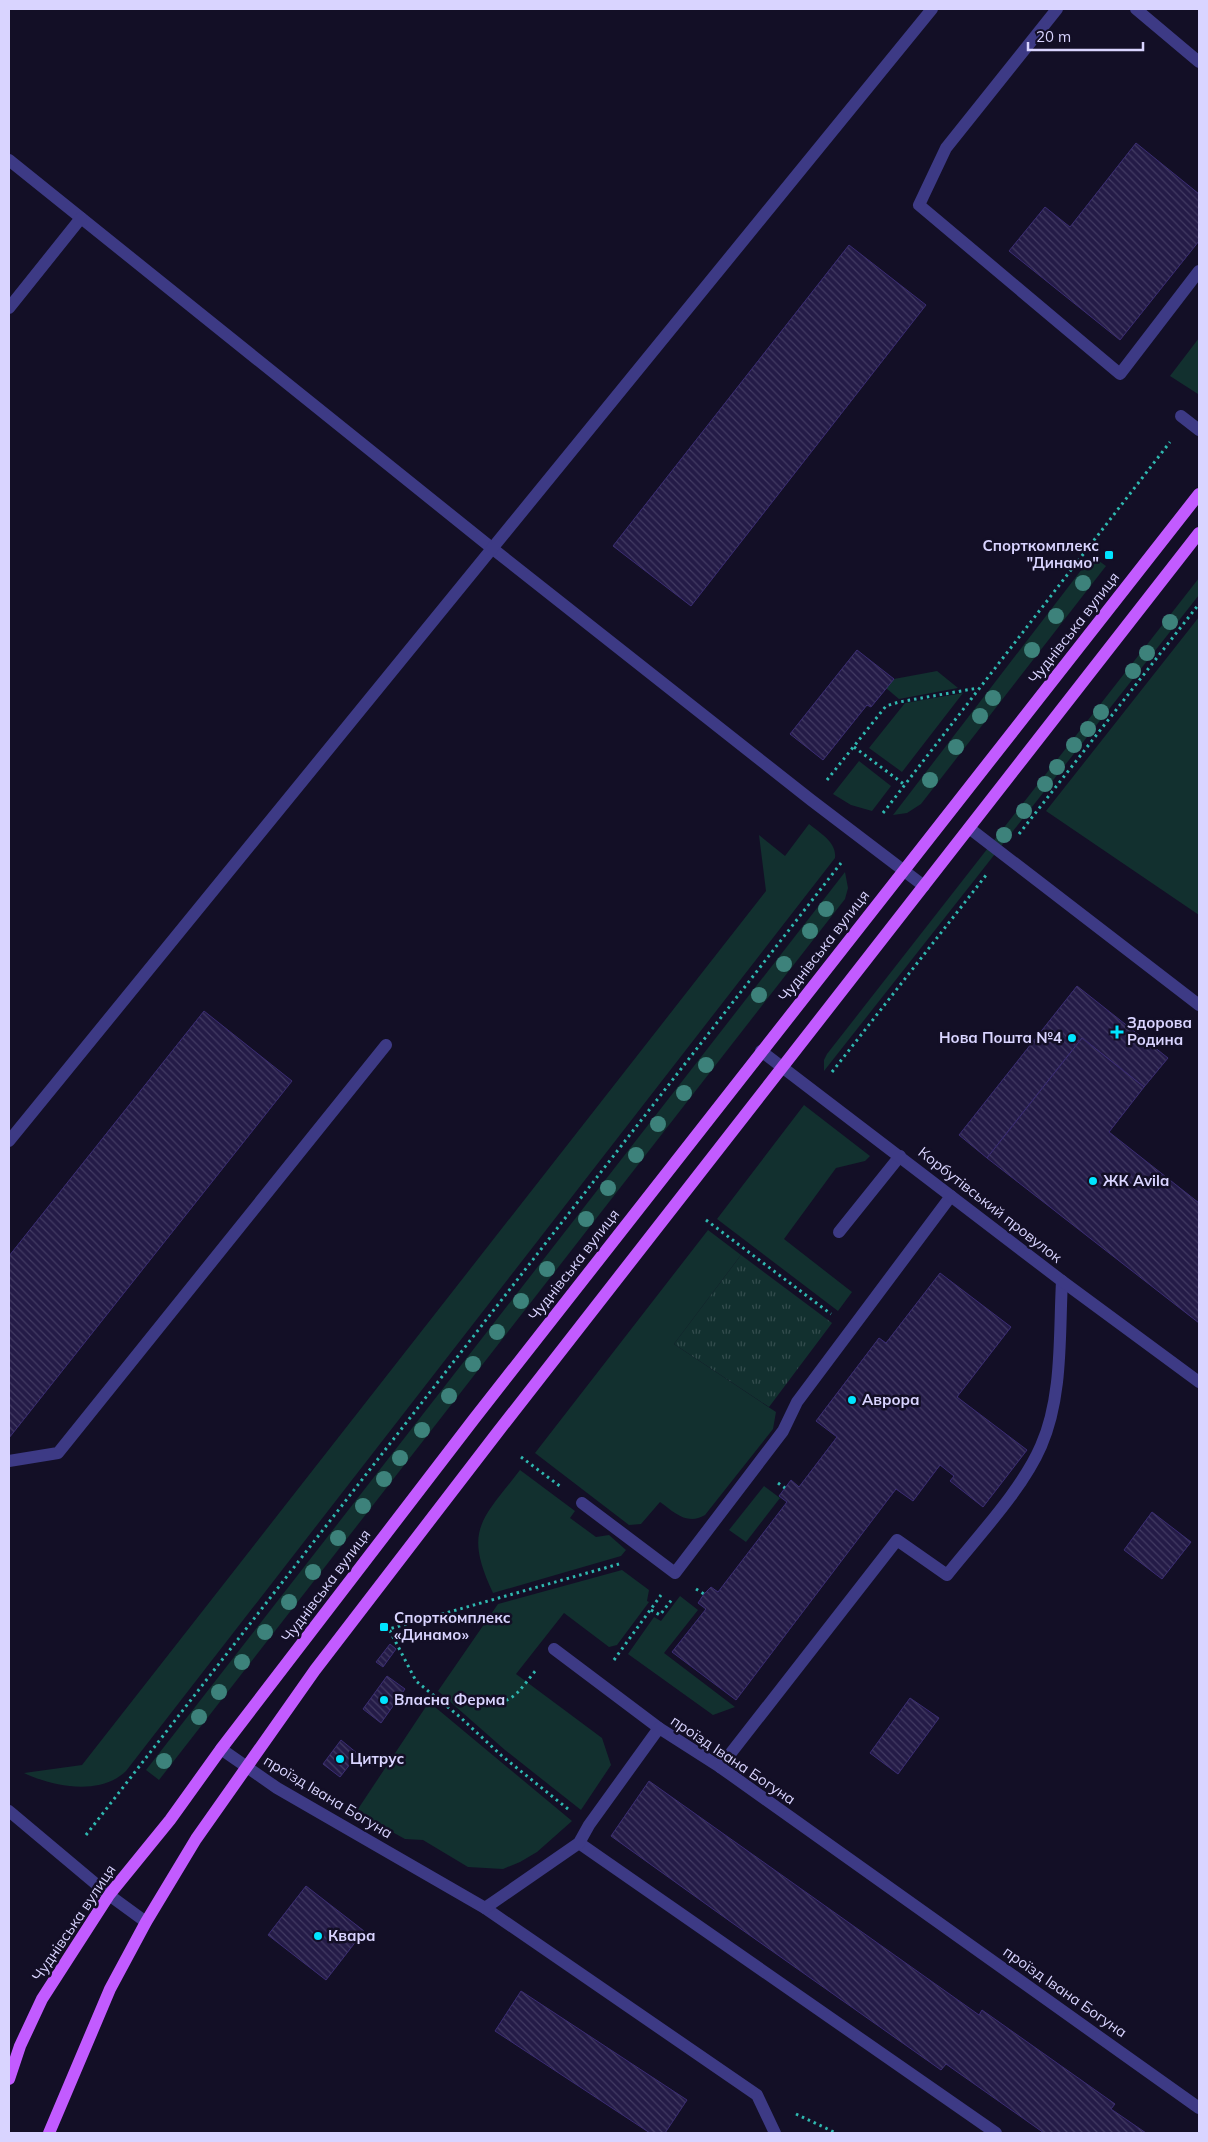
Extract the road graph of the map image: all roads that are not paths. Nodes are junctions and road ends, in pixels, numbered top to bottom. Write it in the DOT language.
graph roads {
  1 [pos="932,9"];
  2 [pos="1057,9"];
  3 [pos="1136,9"];
  4 [pos="1199,62"];
  5 [pos="9,160"];
  6 [pos="81,218"];
  7 [pos="1199,271"];
  8 [pos="9,308"];
  9 [pos="1184,418"];
  10 [pos="1199,430"];
  11 [pos="1199,494"];
  12 [pos="1199,533"];
  13 [pos="493,549"];
  14 [pos="969,828"];
  15 [pos="904,871"];
  16 [pos="924,886"];
  17 [pos="1199,1005"];
  18 [pos="386,1045"];
  19 [pos="761,1051"];
  20 [pos="782,1068"];
  21 [pos="9,1141"];
  22 [pos="900,1156"];
  23 [pos="951,1196"];
  24 [pos="839,1232"];
  25 [pos="1062,1281"];
  26 [pos="1199,1382"];
  27 [pos="9,1461"];
  28 [pos="582,1502"];
  29 [pos="554,1649"];
  30 [pos="659,1728"];
  31 [pos="221,1749"];
  32 [pos="720,1767"];
  33 [pos="247,1768"];
  34 [pos="9,1811"];
  35 [pos="579,1842"];
  36 [pos="109,1895"];
  37 [pos="486,1908"];
  38 [pos="146,1922"];
  39 [pos="9,2079"];
  40 [pos="1199,2108"];
  41 [pos="49,2133"];
  42 [pos="775,2133"];
  43 [pos="996,2133"];
  1 -- 13 [label="street"];
  2 -- 7 [label="street"];
  3 -- 4 [label="street"];
  5 -- 6 [label="street"];
  6 -- 8 [label="street"];
  6 -- 13 [label="street"];
  9 -- 10 [label="street"];
  11 -- 15 [label="main road, Чуднівська вулиця"];
  12 -- 14 [label="main road"];
  13 -- 15 [label="street"];
  13 -- 21 [label="street"];
  14 -- 16 [label="main road"];
  14 -- 17 [label="street"];
  15 -- 16 [label="street"];
  15 -- 19 [label="main road, Чуднівська вулиця"];
  16 -- 20 [label="main road"];
  18 -- 27 [label="street"];
  19 -- 20 [label="street, Корбутівський провулок"];
  19 -- 31 [label="main road, Чуднівська вулиця"];
  20 -- 22 [label="street, Корбутівський провулок"];
  20 -- 33 [label="main road"];
  22 -- 23 [label="street, Корбутівський провулок"];
  22 -- 24 [label="street"];
  23 -- 25 [label="street, Корбутівський провулок"];
  23 -- 28 [label="street"];
  25 -- 26 [label="street, Корбутівський провулок"];
  25 -- 32 [label="street"];
  29 -- 30 [label="street"];
  30 -- 32 [label="street, проїзд Івана Богуна"];
  30 -- 35 [label="street, проїзд Івана Богуна"];
  31 -- 33 [label="street, проїзд Івана Богуна"];
  31 -- 36 [label="main road, Чуднівська вулиця"];
  32 -- 40 [label="street, проїзд Івана Богуна"];
  33 -- 37 [label="street, проїзд Івана Богуна"];
  33 -- 38 [label="main road"];
  34 -- 36 [label="street"];
  35 -- 37 [label="street, проїзд Івана Богуна"];
  35 -- 43 [label="street"];
  36 -- 38 [label="street"];
  36 -- 39 [label="main road, Чуднівська вулиця"];
  37 -- 42 [label="street"];
  38 -- 41 [label="main road"];
}
